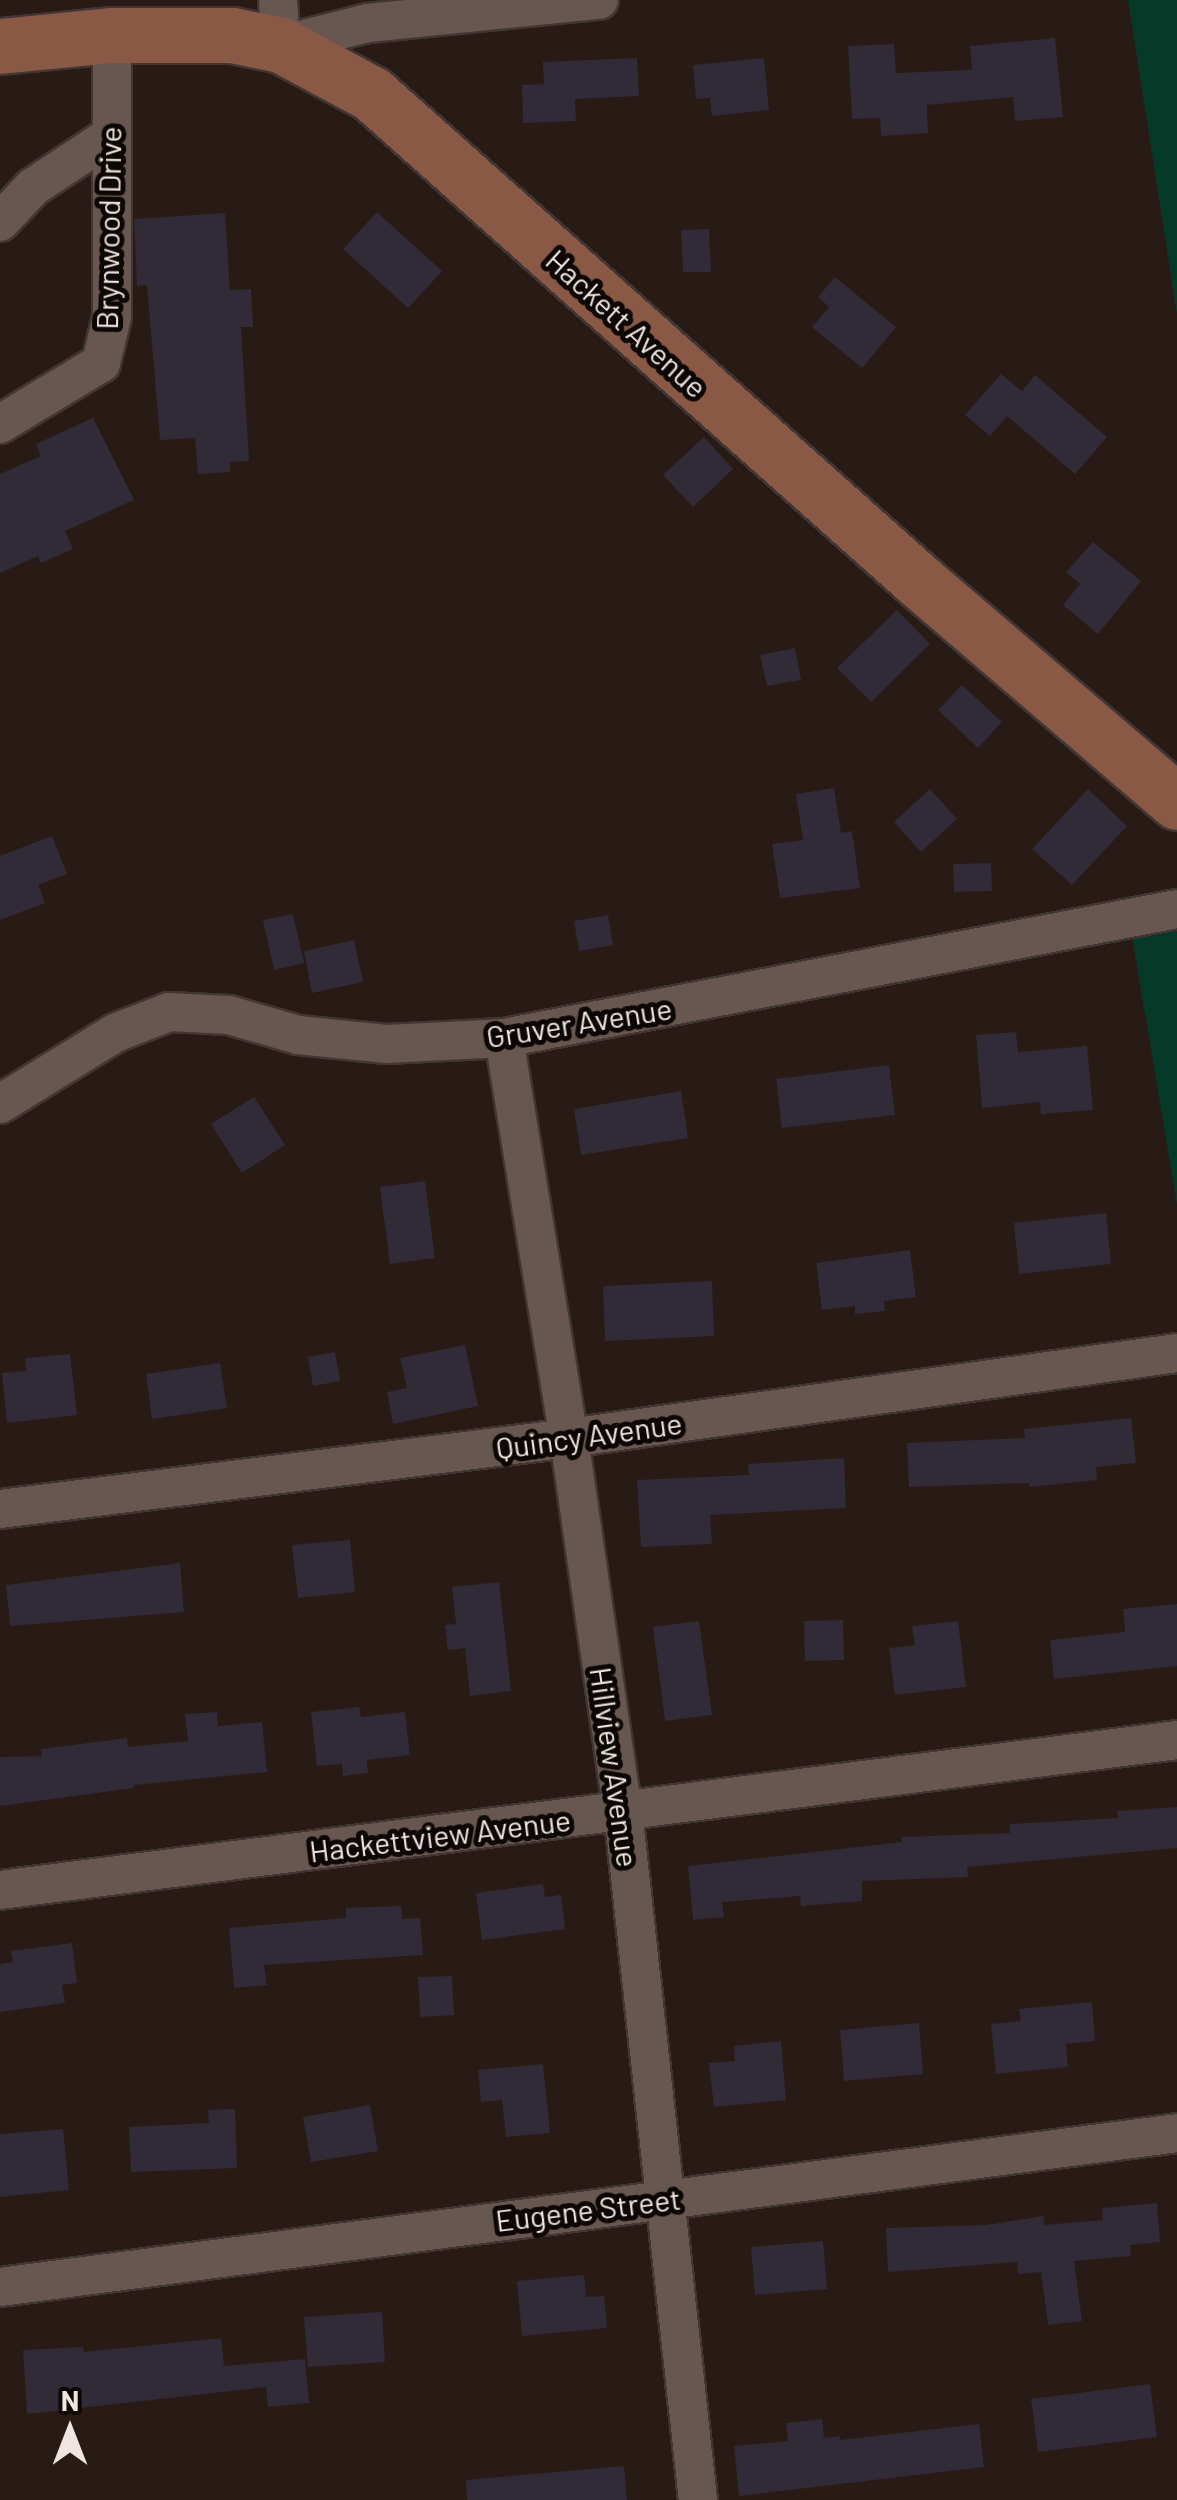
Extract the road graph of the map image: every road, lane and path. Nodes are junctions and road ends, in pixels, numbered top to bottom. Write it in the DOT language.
graph roads {
  1 [pos="599,0"];
  2 [pos="280,22"];
  3 [pos="112,36"];
  4 [pos="0,46"];
  5 [pos="110,136"];
  6 [pos="0,222"];
  7 [pos="0,424"];
  8 [pos="1177,802"];
  9 [pos="1177,909"];
  10 [pos="504,1038"];
  11 [pos="0,1104"];
  12 [pos="1177,1353"];
  13 [pos="569,1438"];
  14 [pos="0,1509"];
  15 [pos="1177,1740"];
  16 [pos="623,1812"];
  17 [pos="0,1890"];
  18 [pos="1177,2133"];
  19 [pos="666,2199"];
  20 [pos="0,2287"];
  21 [pos="698,2500"];
  1 -- 2 [label="street"];
  2 -- 3 [label="main road, Hackett Avenue"];
  2 -- 8 [label="main road, Hackett Avenue"];
  3 -- 4 [label="main road, Hackett Avenue"];
  3 -- 5 [label="street, Brynwood Drive"];
  5 -- 6 [label="street"];
  5 -- 7 [label="street, Brynwood Drive"];
  9 -- 10 [label="street, Gruver Avenue"];
  10 -- 11 [label="street, Gruver Avenue"];
  10 -- 13 [label="street, Hillview Avenue"];
  12 -- 13 [label="street, Quincy Avenue"];
  13 -- 14 [label="street, Quincy Avenue"];
  13 -- 16 [label="street, Hillview Avenue"];
  15 -- 16 [label="street, Hackettview Avenue"];
  16 -- 17 [label="street, Hackettview Avenue"];
  16 -- 19 [label="street, Hillview Avenue"];
  18 -- 19 [label="street, Eugene Street"];
  19 -- 20 [label="street, Eugene Street"];
  19 -- 21 [label="street, Hillview Avenue"];
}
